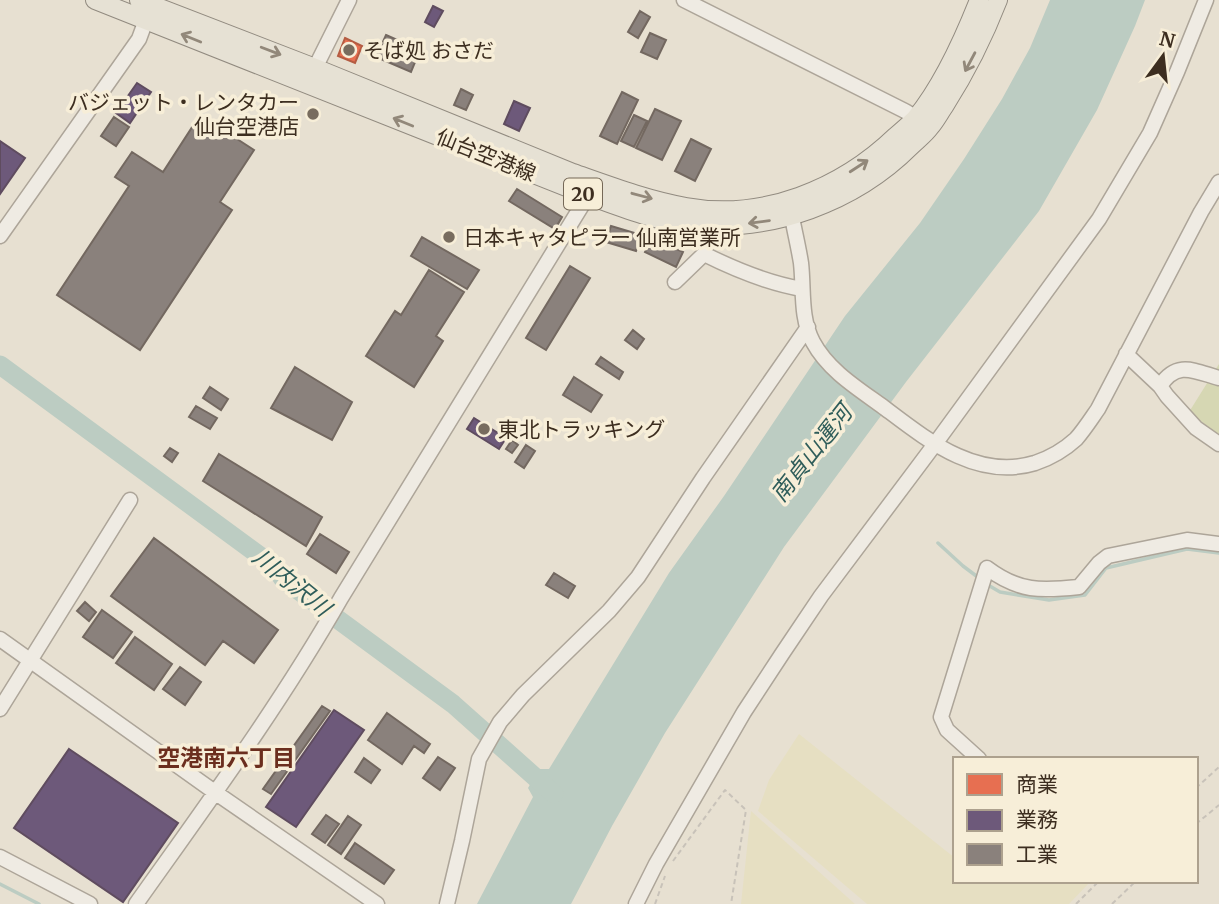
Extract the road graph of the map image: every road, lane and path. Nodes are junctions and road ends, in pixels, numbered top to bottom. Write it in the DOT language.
graph roads {
  1 [pos="95,0"];
  2 [pos="349,0"];
  3 [pos="684,0"];
  4 [pos="979,0"];
  5 [pos="998,0"];
  6 [pos="1206,0"];
  7 [pos="143,6"];
  8 [pos="311,76"];
  9 [pos="923,122"];
  10 [pos="1219,182"];
  11 [pos="592,189"];
  12 [pos="790,208"];
  13 [pos="0,236"];
  14 [pos="675,282"];
  15 [pos="802,289"];
  16 [pos="810,333"];
  17 [pos="1126,354"];
  18 [pos="1219,378"];
  19 [pos="1160,386"];
  20 [pos="935,444"];
  21 [pos="1219,444"];
  22 [pos="130,500"];
  23 [pos="1219,544"];
  24 [pos="0,639"];
  25 [pos="30,660"];
  26 [pos="0,709"];
  27 [pos="977,757"];
  28 [pos="1219,767"];
  29 [pos="1198,786"];
  30 [pos="216,793"];
  31 [pos="1219,805"];
  32 [pos="1198,822"];
  33 [pos="0,857"];
  34 [pos="1097,883"];
  35 [pos="1134,883"];
  36 [pos="90,904"];
  37 [pos="136,904"];
  38 [pos="377,904"];
  39 [pos="447,904"];
  40 [pos="636,904"];
  41 [pos="655,904"];
  42 [pos="731,904"];
  43 [pos="1076,904"];
  44 [pos="1112,904"];
  1 -- 7 [label="main road, 仙台空港線 / 20"];
  2 -- 8 [label="street"];
  3 -- 9 [label="street"];
  4 -- 9 [label="main road, 仙台空港線 / 20"];
  5 -- 9 [label="main road, 仙台空港線 / 20, one-way"];
  6 -- 20 [label="street"];
  7 -- 8 [label="main road, 仙台空港線 / 20"];
  7 -- 13 [label="street"];
  8 -- 11 [label="main road, 仙台空港線 / 20"];
  9 -- 12 [label="main road, 仙台空港線 / 20"];
  10 -- 17 [label="street"];
  11 -- 12 [label="main road, 仙台空港線 / 20"];
  11 -- 30 [label="street"];
  12 -- 15 [label="street"];
  14 -- 15 [label="street"];
  15 -- 16 [label="street"];
  16 -- 20 [label="street"];
  16 -- 39 [label="street"];
  17 -- 19 [label="street"];
  17 -- 20 [label="street"];
  18 -- 19 [label="street"];
  19 -- 21 [label="street"];
  20 -- 40 [label="street"];
  22 -- 25 [label="street"];
  23 -- 27 [label="street"];
  24 -- 25 [label="street"];
  25 -- 26 [label="street"];
  25 -- 30 [label="street"];
  28 -- 29 [label="path"];
  30 -- 37 [label="street"];
  30 -- 38 [label="street"];
  31 -- 32 [label="path"];
  33 -- 36 [label="street"];
  34 -- 43 [label="path"];
  35 -- 44 [label="path"];
  41 -- 42 [label="path"];
}
